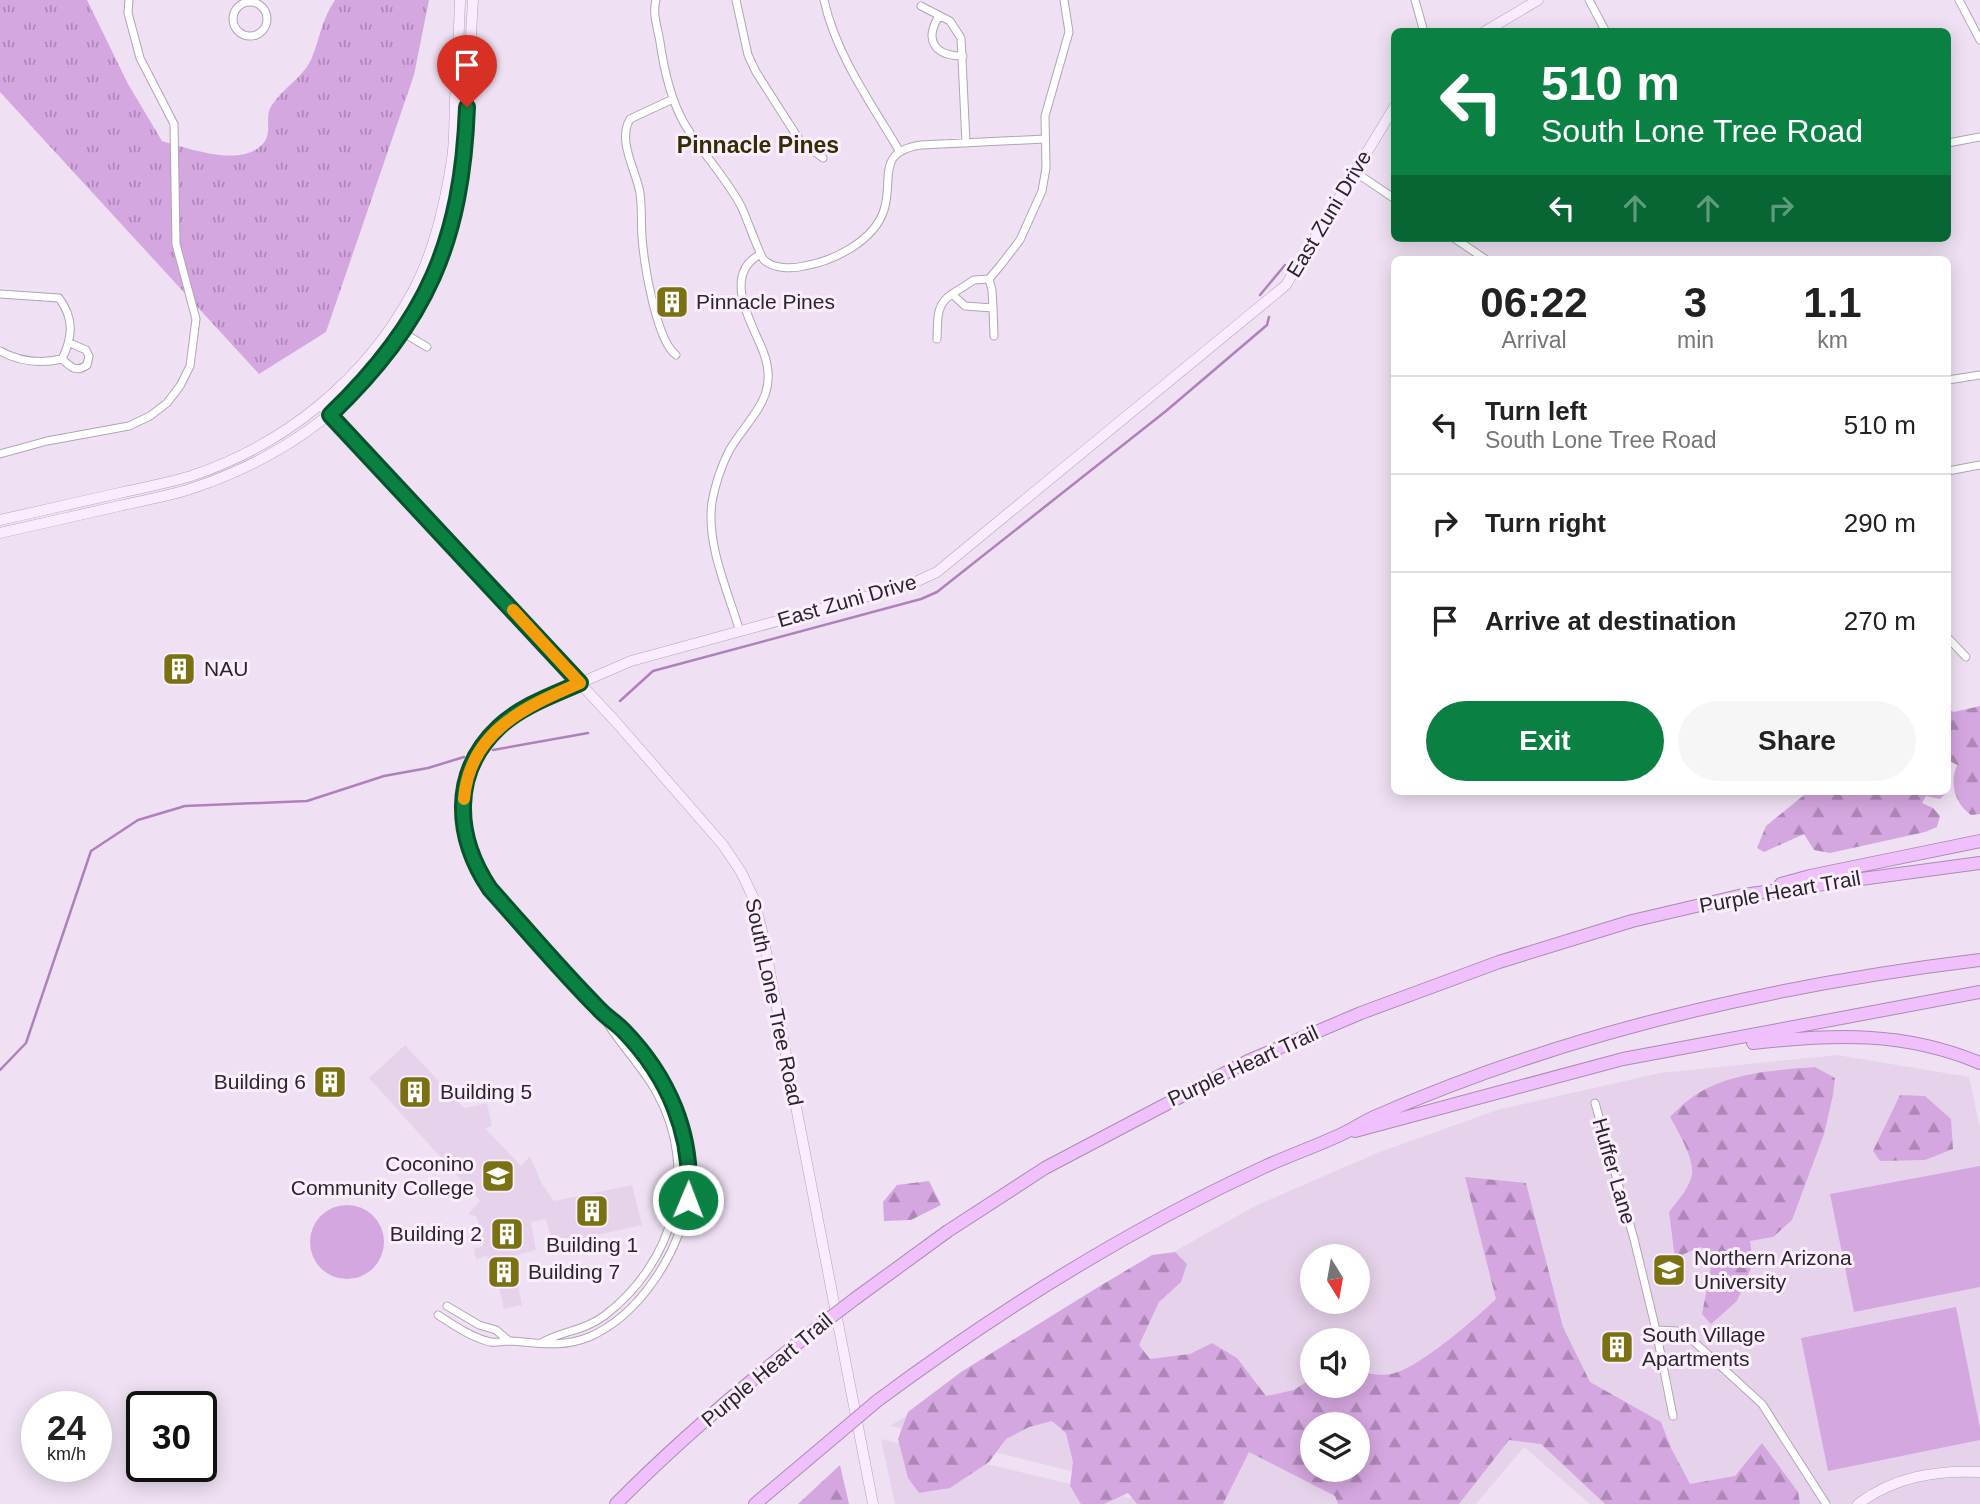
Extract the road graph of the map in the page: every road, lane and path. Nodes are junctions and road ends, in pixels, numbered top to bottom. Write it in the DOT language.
graph roads {
  1 [pos="129,0"];
  2 [pos="460,0"];
  3 [pos="472,0"];
  4 [pos="656,0"];
  5 [pos="736,0"];
  6 [pos="824,0"];
  7 [pos="1064,0"];
  8 [pos="1415,0"];
  9 [pos="1538,0"];
  10 [pos="1589,0"];
  11 [pos="1959,0"];
  12 [pos="260,2"];
  13 [pos="921,6"];
  14 [pos="939,16"];
  15 [pos="1423,28"];
  16 [pos="1491,28"];
  17 [pos="1603,28"];
  18 [pos="1980,40"];
  19 [pos="963,56"];
  20 [pos="673,99"];
  21 [pos="1391,113"];
  22 [pos="1980,137"];
  23 [pos="1045,139"];
  24 [pos="1951,142"];
  25 [pos="967,143"];
  26 [pos="900,152"];
  27 [pos="823,158"];
  28 [pos="1355,172"];
  29 [pos="1391,196"];
  30 [pos="1460,242"];
  31 [pos="759,255"];
  32 [pos="1481,256"];
  33 [pos="989,279"];
  34 [pos="952,294"];
  35 [pos="0,295"];
  36 [pos="993,308"];
  37 [pos="391,326"];
  38 [pos="404,333"];
  39 [pos="994,336"];
  40 [pos="937,339"];
  41 [pos="70,343"];
  42 [pos="427,347"];
  43 [pos="0,351"];
  44 [pos="676,355"];
  45 [pos="62,359"];
  46 [pos="1980,375"];
  47 [pos="1951,380"];
  48 [pos="321,405"];
  49 [pos="330,415"];
  50 [pos="0,454"];
  51 [pos="1980,465"];
  52 [pos="1951,470"];
  53 [pos="0,520"];
  54 [pos="0,533"];
  55 [pos="740,632"];
  56 [pos="1951,641"];
  57 [pos="1966,657"];
  58 [pos="580,683"];
  59 [pos="1980,841"];
  60 [pos="1980,863"];
  61 [pos="1743,895"];
  62 [pos="1980,960"];
  63 [pos="1980,992"];
  64 [pos="1686,1048"];
  65 [pos="1980,1063"];
  66 [pos="1595,1102"];
  67 [pos="1345,1133"];
  68 [pos="447,1306"];
  69 [pos="438,1315"];
  70 [pos="1656,1330"];
  71 [pos="509,1341"];
  72 [pos="1673,1416"];
  73 [pos="1980,1472"];
  74 [pos="617,1504"];
  75 [pos="755,1504"];
  76 [pos="873,1504"];
  77 [pos="1826,1504"];
  78 [pos="1858,1504"];
  1 -- 50 [label="street"];
  2 -- 37 [label="main road"];
  3 -- 38 [label="main road"];
  4 -- 20 [label="street"];
  5 -- 27 [label="street"];
  6 -- 26 [label="street"];
  7 -- 23 [label="street"];
  8 -- 15 [label="street"];
  9 -- 16 [label="main road"];
  10 -- 17 [label="street"];
  11 -- 18 [label="street"];
  12 -- 12 [label="street"];
  13 -- 14 [label="street"];
  14 -- 19 [label="street"];
  14 -- 19 [label="street"];
  19 -- 25 [label="street"];
  20 -- 31 [label="street"];
  20 -- 44 [label="street"];
  21 -- 28 [label="main road, East Zuni Drive"];
  22 -- 24 [label="street"];
  23 -- 25 [label="street"];
  23 -- 33 [label="street"];
  25 -- 26 [label="street"];
  26 -- 31 [label="street"];
  28 -- 29 [label="street"];
  28 -- 55 [label="main road, East Zuni Drive"];
  30 -- 32 [label="street"];
  31 -- 55 [label="street"];
  33 -- 34 [label="street"];
  33 -- 36 [label="street"];
  34 -- 36 [label="street"];
  34 -- 40 [label="street"];
  35 -- 41 [label="street"];
  36 -- 39 [label="street"];
  37 -- 38 [label="street"];
  37 -- 48 [label="main road"];
  38 -- 42 [label="street"];
  38 -- 49 [label="main road"];
  41 -- 45 [label="street"];
  41 -- 45 [label="street"];
  43 -- 45 [label="street"];
  46 -- 47 [label="street"];
  48 -- 49 [label="main road, South Lone Tree Road"];
  48 -- 53 [label="main road"];
  49 -- 54 [label="main road"];
  49 -- 58 [label="main road, South Lone Tree Road"];
  51 -- 52 [label="street"];
  55 -- 58 [label="main road, East Zuni Drive"];
  56 -- 57 [label="street"];
  58 -- 71 [label="street, East Zuni Drive"];
  58 -- 76 [label="main road, South Lone Tree Road"];
  59 -- 61 [label="highway"];
  60 -- 61 [label="highway, Purple Heart Trail"];
  61 -- 74 [label="highway, Purple Heart Trail, bridge"];
  62 -- 67 [label="highway"];
  63 -- 64 [label="highway"];
  64 -- 65 [label="highway"];
  64 -- 67 [label="highway"];
  66 -- 70 [label="street, Huffer Lane"];
  67 -- 75 [label="highway, bridge"];
  68 -- 71 [label="street, East Zuni Drive"];
  69 -- 71 [label="street, East Zuni Drive"];
  70 -- 72 [label="street, Huffer Lane"];
  70 -- 77 [label="street"];
  73 -- 78 [label="main road"];
}
